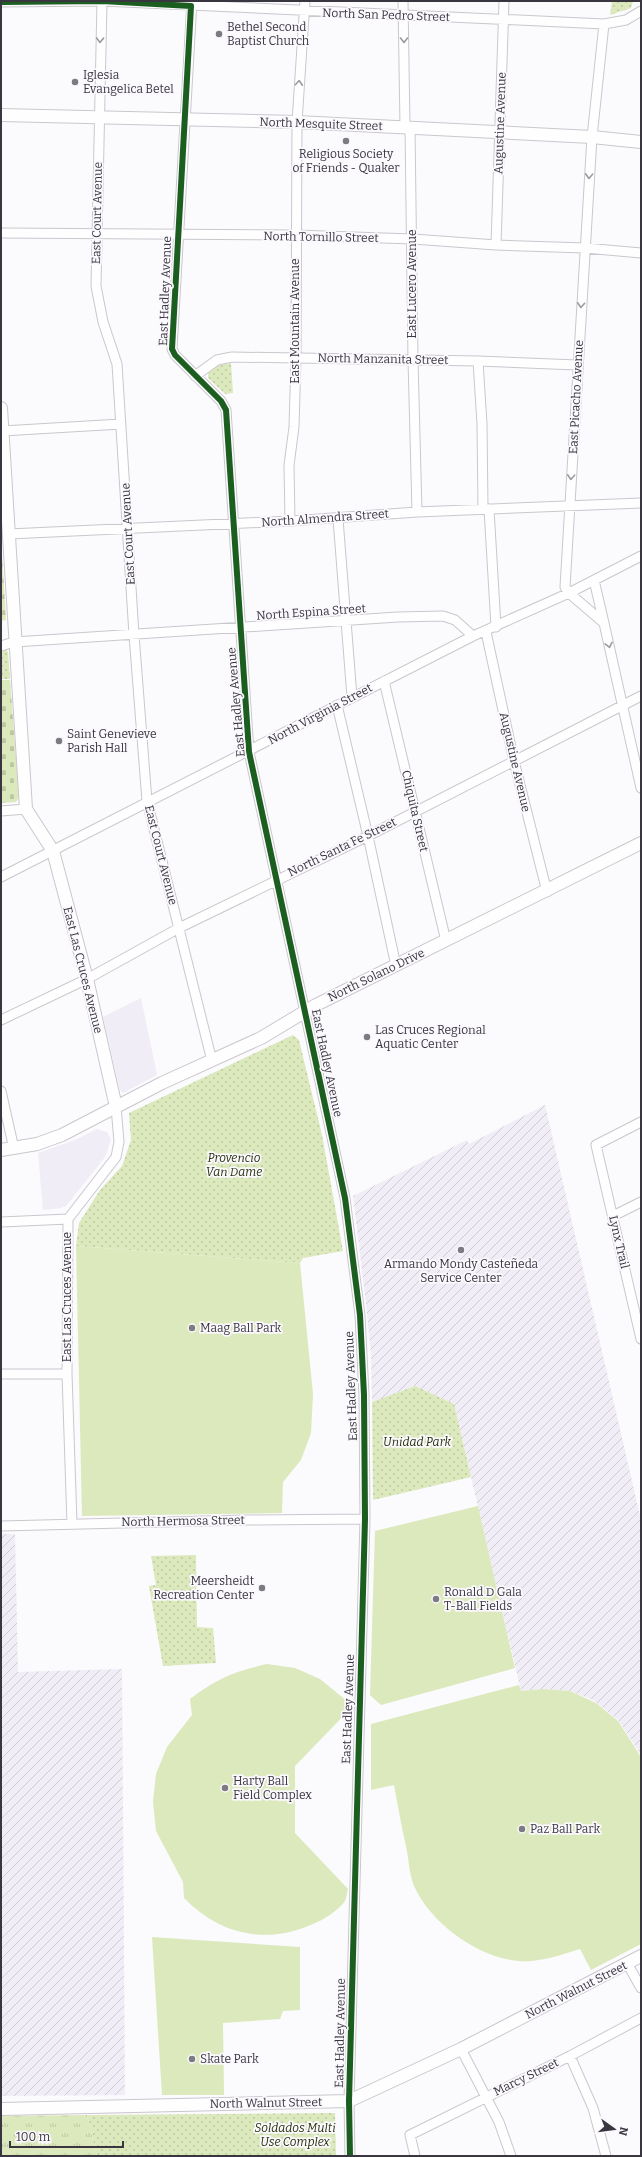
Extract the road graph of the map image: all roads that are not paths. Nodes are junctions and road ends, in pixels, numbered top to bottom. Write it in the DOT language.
graph roads {
  1 [pos="102,1"];
  2 [pos="305,1"];
  3 [pos="403,1"];
  4 [pos="504,1"];
  5 [pos="1,2"];
  6 [pos="191,4"];
  7 [pos="304,11"];
  8 [pos="641,11"];
  9 [pos="404,15"];
  10 [pos="503,20"];
  11 [pos="604,24"];
  12 [pos="1,115"];
  13 [pos="98,117"];
  14 [pos="184,119"];
  15 [pos="297,122"];
  16 [pos="408,127"];
  17 [pos="500,133"];
  18 [pos="592,137"];
  19 [pos="641,142"];
  20 [pos="1,233"];
  21 [pos="98,234"];
  22 [pos="178,234"];
  23 [pos="295,235"];
  24 [pos="413,239"];
  25 [pos="496,245"];
  26 [pos="585,248"];
  27 [pos="641,254"];
  28 [pos="296,358"];
  29 [pos="413,360"];
  30 [pos="478,361"];
  31 [pos="577,365"];
  32 [pos="195,376"];
  33 [pos="1,408"];
  34 [pos="121,424"];
  35 [pos="2,431"];
  36 [pos="641,503"];
  37 [pos="570,506"];
  38 [pos="486,509"];
  39 [pos="417,512"];
  40 [pos="338,519"];
  41 [pos="290,521"];
  42 [pos="234,523"];
  43 [pos="128,529"];
  44 [pos="9,534"];
  45 [pos="641,556"];
  46 [pos="594,580"];
  47 [pos="569,593"];
  48 [pos="344,621"];
  49 [pos="604,623"];
  50 [pos="496,627"];
  51 [pos="241,628"];
  52 [pos="486,632"];
  53 [pos="134,635"];
  54 [pos="473,636"];
  55 [pos="14,642"];
  56 [pos="1,646"];
  57 [pos="384,681"];
  58 [pos="641,696"];
  59 [pos="352,697"];
  60 [pos="337,705"];
  61 [pos="622,706"];
  62 [pos="249,752"];
  63 [pos="514,761"];
  64 [pos="641,788"];
  65 [pos="147,801"];
  66 [pos="26,809"];
  67 [pos="1,811"];
  68 [pos="415,812"];
  69 [pos="368,836"];
  70 [pos="641,843"];
  71 [pos="53,851"];
  72 [pos="1,876"];
  73 [pos="277,879"];
  74 [pos="547,892"];
  75 [pos="179,928"];
  76 [pos="446,941"];
  77 [pos="396,966"];
  78 [pos="86,979"];
  79 [pos="305,1013"];
  80 [pos="1,1020"];
  81 [pos="212,1061"];
  82 [pos="1,1091"];
  83 [pos="116,1107"];
  84 [pos="641,1122"];
  85 [pos="14,1149"];
  86 [pos="1,1150"];
  87 [pos="641,1202"];
  88 [pos="613,1216"];
  89 [pos="68,1219"];
  90 [pos="1,1222"];
  91 [pos="641,1339"];
  92 [pos="1,1374"];
  93 [pos="67,1374"];
  94 [pos="364,1519"];
  95 [pos="72,1524"];
  96 [pos="1,1526"];
  97 [pos="641,1956"];
  98 [pos="628,1963"];
  99 [pos="641,1988"];
  100 [pos="641,2018"];
  101 [pos="461,2049"];
  102 [pos="570,2056"];
  103 [pos="487,2097"];
  104 [pos="349,2101"];
  105 [pos="1,2109"];
  106 [pos="350,2156"];
  107 [pos="415,2156"];
  108 [pos="511,2156"];
  109 [pos="606,2156"];
  1 -- 5 [label="street, North San Pedro Street"];
  1 -- 6 [label="street, North San Pedro Street"];
  1 -- 13 [label="street, East Court Avenue, one-way"];
  2 -- 7 [label="street, East Mountain Avenue"];
  3 -- 9 [label="street, East Lucero Avenue"];
  4 -- 10 [label="street, Augustine Avenue"];
  6 -- 7 [label="street, North San Pedro Street"];
  6 -- 14 [label="street, East Hadley Avenue"];
  7 -- 9 [label="street, North San Pedro Street"];
  15 -- 7 [label="street, East Mountain Avenue, one-way"];
  8 -- 11 [label="street"];
  9 -- 10 [label="street, North San Pedro Street"];
  9 -- 16 [label="street, East Lucero Avenue, one-way"];
  10 -- 11 [label="street, North San Pedro Street"];
  10 -- 17 [label="street, Augustine Avenue"];
  11 -- 18 [label="street, East Picacho Avenue"];
  12 -- 13 [label="street, North Mesquite Street"];
  13 -- 14 [label="street, North Mesquite Street"];
  13 -- 21 [label="street, East Court Avenue"];
  14 -- 15 [label="street, North Mesquite Street"];
  14 -- 22 [label="street, East Hadley Avenue"];
  15 -- 16 [label="street, North Mesquite Street"];
  15 -- 23 [label="street, East Mountain Avenue"];
  16 -- 17 [label="street, North Mesquite Street"];
  16 -- 24 [label="street, East Lucero Avenue"];
  17 -- 18 [label="street, North Mesquite Street"];
  17 -- 25 [label="street, Augustine Avenue"];
  18 -- 19 [label="street, North Mesquite Street"];
  18 -- 26 [label="street, East Picacho Avenue, one-way"];
  20 -- 21 [label="street, North Tornillo Street"];
  21 -- 22 [label="street, North Tornillo Street"];
  21 -- 34 [label="street, East Court Avenue"];
  22 -- 23 [label="street, North Tornillo Street"];
  22 -- 32 [label="street, East Hadley Avenue"];
  23 -- 24 [label="street, North Tornillo Street"];
  23 -- 28 [label="street, East Mountain Avenue"];
  24 -- 25 [label="street, North Tornillo Street"];
  24 -- 29 [label="street, East Lucero Avenue"];
  25 -- 26 [label="street, North Tornillo Street"];
  26 -- 27 [label="street, North Tornillo Street"];
  26 -- 31 [label="street, East Picacho Avenue, one-way"];
  28 -- 29 [label="street, North Manzanita Street"];
  28 -- 32 [label="street, North Manzanita Street"];
  28 -- 41 [label="street, East Mountain Avenue"];
  29 -- 30 [label="street, North Manzanita Street"];
  29 -- 39 [label="street, East Lucero Avenue"];
  30 -- 31 [label="street, North Manzanita Street"];
  30 -- 38 [label="street"];
  31 -- 37 [label="street, East Picacho Avenue, one-way"];
  32 -- 42 [label="street, East Hadley Avenue"];
  33 -- 35 [label="street, East Las Cruces Avenue"];
  34 -- 35 [label="street"];
  34 -- 43 [label="street, East Court Avenue"];
  35 -- 44 [label="street, East Las Cruces Avenue"];
  36 -- 37 [label="street, North Almendra Street"];
  37 -- 38 [label="street, North Almendra Street"];
  37 -- 47 [label="street, East Picacho Avenue"];
  38 -- 39 [label="street, North Almendra Street"];
  38 -- 50 [label="street"];
  39 -- 40 [label="street, North Almendra Street"];
  40 -- 41 [label="street, North Almendra Street"];
  40 -- 48 [label="street"];
  41 -- 42 [label="street, North Almendra Street"];
  42 -- 43 [label="street, North Almendra Street"];
  42 -- 51 [label="street, East Hadley Avenue"];
  43 -- 44 [label="street, North Almendra Street"];
  43 -- 53 [label="street, East Court Avenue"];
  44 -- 55 [label="street, East Las Cruces Avenue"];
  45 -- 46 [label="street, North Virginia Street"];
  46 -- 47 [label="street, North Virginia Street"];
  46 -- 49 [label="street"];
  47 -- 49 [label="street"];
  47 -- 50 [label="street, North Virginia Street"];
  48 -- 51 [label="street, North Espina Street"];
  48 -- 54 [label="street, North Espina Street"];
  48 -- 59 [label="street"];
  49 -- 61 [label="street, one-way"];
  50 -- 52 [label="street, North Virginia Street"];
  51 -- 53 [label="street, North Espina Street"];
  51 -- 62 [label="street, East Hadley Avenue"];
  52 -- 54 [label="street, North Virginia Street"];
  52 -- 63 [label="street, Augustine Avenue"];
  53 -- 55 [label="street, North Espina Street"];
  53 -- 65 [label="street, East Court Avenue"];
  54 -- 57 [label="street, North Virginia Street"];
  55 -- 56 [label="street, North Espina Street"];
  55 -- 66 [label="street, East Las Cruces Avenue"];
  57 -- 59 [label="street, North Virginia Street"];
  57 -- 68 [label="street, Chiquita Street"];
  58 -- 61 [label="street, North Santa Fe Street"];
  59 -- 60 [label="street, North Virginia Street"];
  60 -- 62 [label="street, North Virginia Street"];
  60 -- 69 [label="street"];
  61 -- 63 [label="street, North Santa Fe Street"];
  61 -- 64 [label="street"];
  62 -- 65 [label="street, North Virginia Street"];
  62 -- 73 [label="street, East Hadley Avenue"];
  63 -- 68 [label="street, North Santa Fe Street"];
  63 -- 74 [label="street, Augustine Avenue"];
  65 -- 71 [label="street, North Virginia Street"];
  65 -- 75 [label="street, East Court Avenue"];
  66 -- 67 [label="street"];
  66 -- 71 [label="street, East Las Cruces Avenue"];
  68 -- 69 [label="street, North Santa Fe Street"];
  68 -- 76 [label="street, Chiquita Street"];
  69 -- 73 [label="street, North Santa Fe Street"];
  69 -- 77 [label="street"];
  70 -- 74 [label="street, North Solano Drive"];
  71 -- 72 [label="street, North Virginia Street"];
  71 -- 78 [label="street, East Las Cruces Avenue"];
  73 -- 75 [label="street, North Santa Fe Street"];
  73 -- 79 [label="street, East Hadley Avenue"];
  74 -- 76 [label="street, North Solano Drive"];
  75 -- 78 [label="street, North Santa Fe Street"];
  75 -- 81 [label="street, East Court Avenue"];
  76 -- 77 [label="street, North Solano Drive"];
  77 -- 79 [label="street, North Solano Drive"];
  78 -- 80 [label="street, North Santa Fe Street"];
  78 -- 83 [label="street, East Las Cruces Avenue"];
  79 -- 81 [label="street, North Solano Drive"];
  79 -- 94 [label="street, East Hadley Avenue"];
  81 -- 83 [label="street, North Solano Drive"];
  82 -- 85 [label="street"];
  83 -- 85 [label="street, North Solano Drive"];
  83 -- 89 [label="street, East Las Cruces Avenue"];
  84 -- 88 [label="street, Lynx Trail"];
  85 -- 86 [label="street, North Solano Drive"];
  87 -- 88 [label="street"];
  88 -- 91 [label="street, Lynx Trail"];
  89 -- 90 [label="street"];
  89 -- 93 [label="street, East Las Cruces Avenue"];
  92 -- 93 [label="street"];
  93 -- 95 [label="street, East Las Cruces Avenue"];
  94 -- 95 [label="street, North Hermosa Street"];
  94 -- 104 [label="street, East Hadley Avenue"];
  95 -- 96 [label="street, North Hermosa Street"];
  97 -- 98 [label="street, North Walnut Street"];
  98 -- 99 [label="street"];
  98 -- 101 [label="street, North Walnut Street"];
  100 -- 102 [label="street, Marcy Street"];
  101 -- 103 [label="street"];
  101 -- 104 [label="street, North Walnut Street"];
  102 -- 103 [label="street, Marcy Street"];
  102 -- 109 [label="street"];
  103 -- 107 [label="street, Marcy Street"];
  103 -- 108 [label="street"];
  104 -- 105 [label="street, North Walnut Street"];
  104 -- 106 [label="street, East Hadley Avenue"];
}
